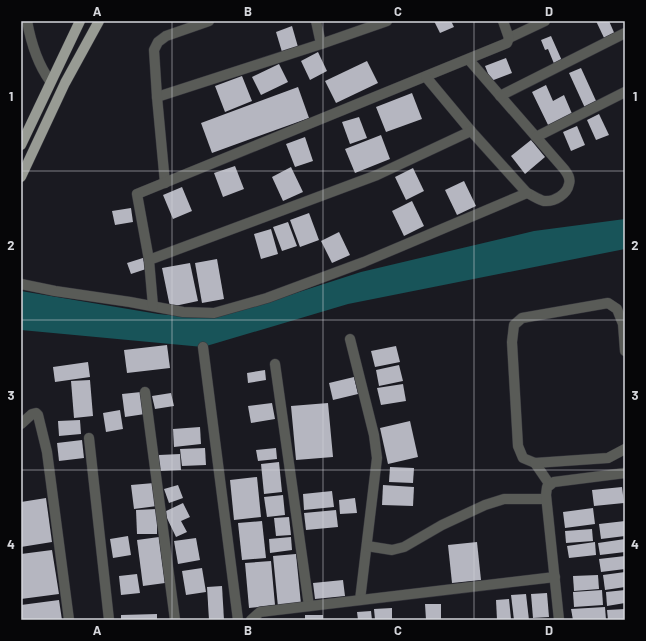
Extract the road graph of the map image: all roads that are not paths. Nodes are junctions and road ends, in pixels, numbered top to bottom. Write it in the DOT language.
graph roads {
  1 [pos="27,21"];
  2 [pos="80,21"];
  3 [pos="99,21"];
  4 [pos="209,21"];
  5 [pos="316,21"];
  6 [pos="387,21"];
  7 [pos="503,21"];
  8 [pos="545,21"];
  9 [pos="625,33"];
  10 [pos="509,38"];
  11 [pos="321,44"];
  12 [pos="469,60"];
  13 [pos="426,77"];
  14 [pos="50,81"];
  15 [pos="625,92"];
  16 [pos="500,96"];
  17 [pos="157,97"];
  18 [pos="472,131"];
  19 [pos="536,137"];
  20 [pos="22,139"];
  21 [pos="21,177"];
  22 [pos="166,183"];
  23 [pos="526,193"];
  24 [pos="149,260"];
  25 [pos="21,284"];
  26 [pos="153,306"];
  27 [pos="350,339"];
  28 [pos="203,347"];
  29 [pos="625,351"];
  30 [pos="275,364"];
  31 [pos="146,392"];
  32 [pos="21,424"];
  33 [pos="89,438"];
  34 [pos="625,449"];
  35 [pos="535,463"];
  36 [pos="625,473"];
  37 [pos="550,485"];
  38 [pos="546,499"];
  39 [pos="366,546"];
  40 [pos="555,577"];
  41 [pos="360,600"];
  42 [pos="309,606"];
  43 [pos="69,620"];
  44 [pos="110,620"];
  45 [pos="174,620"];
  46 [pos="238,620"];
  47 [pos="251,620"];
  48 [pos="559,620"];
  1 -- 14 [label="street"];
  2 -- 14 [label="main road"];
  3 -- 21 [label="main road"];
  4 -- 17 [label="street"];
  5 -- 11 [label="street"];
  6 -- 11 [label="street"];
  7 -- 10 [label="street"];
  8 -- 10 [label="street"];
  9 -- 16 [label="street"];
  10 -- 12 [label="street"];
  11 -- 17 [label="street"];
  12 -- 13 [label="street"];
  12 -- 16 [label="street"];
  13 -- 18 [label="street"];
  13 -- 22 [label="street"];
  14 -- 20 [label="main road"];
  15 -- 19 [label="street"];
  16 -- 19 [label="street"];
  17 -- 22 [label="street"];
  18 -- 23 [label="street"];
  18 -- 24 [label="street"];
  19 -- 23 [label="street"];
  22 -- 24 [label="street"];
  23 -- 26 [label="street"];
  24 -- 26 [label="street"];
  25 -- 26 [label="street"];
  27 -- 39 [label="street"];
  28 -- 46 [label="street"];
  29 -- 35 [label="street"];
  30 -- 42 [label="street"];
  31 -- 45 [label="street"];
  32 -- 43 [label="street"];
  33 -- 44 [label="street"];
  34 -- 35 [label="street"];
  35 -- 37 [label="street"];
  36 -- 37 [label="street"];
  37 -- 38 [label="street"];
  38 -- 39 [label="street"];
  38 -- 40 [label="street"];
  39 -- 41 [label="street"];
  40 -- 41 [label="street"];
  40 -- 48 [label="street"];
  41 -- 42 [label="street"];
  42 -- 47 [label="street"];
}
